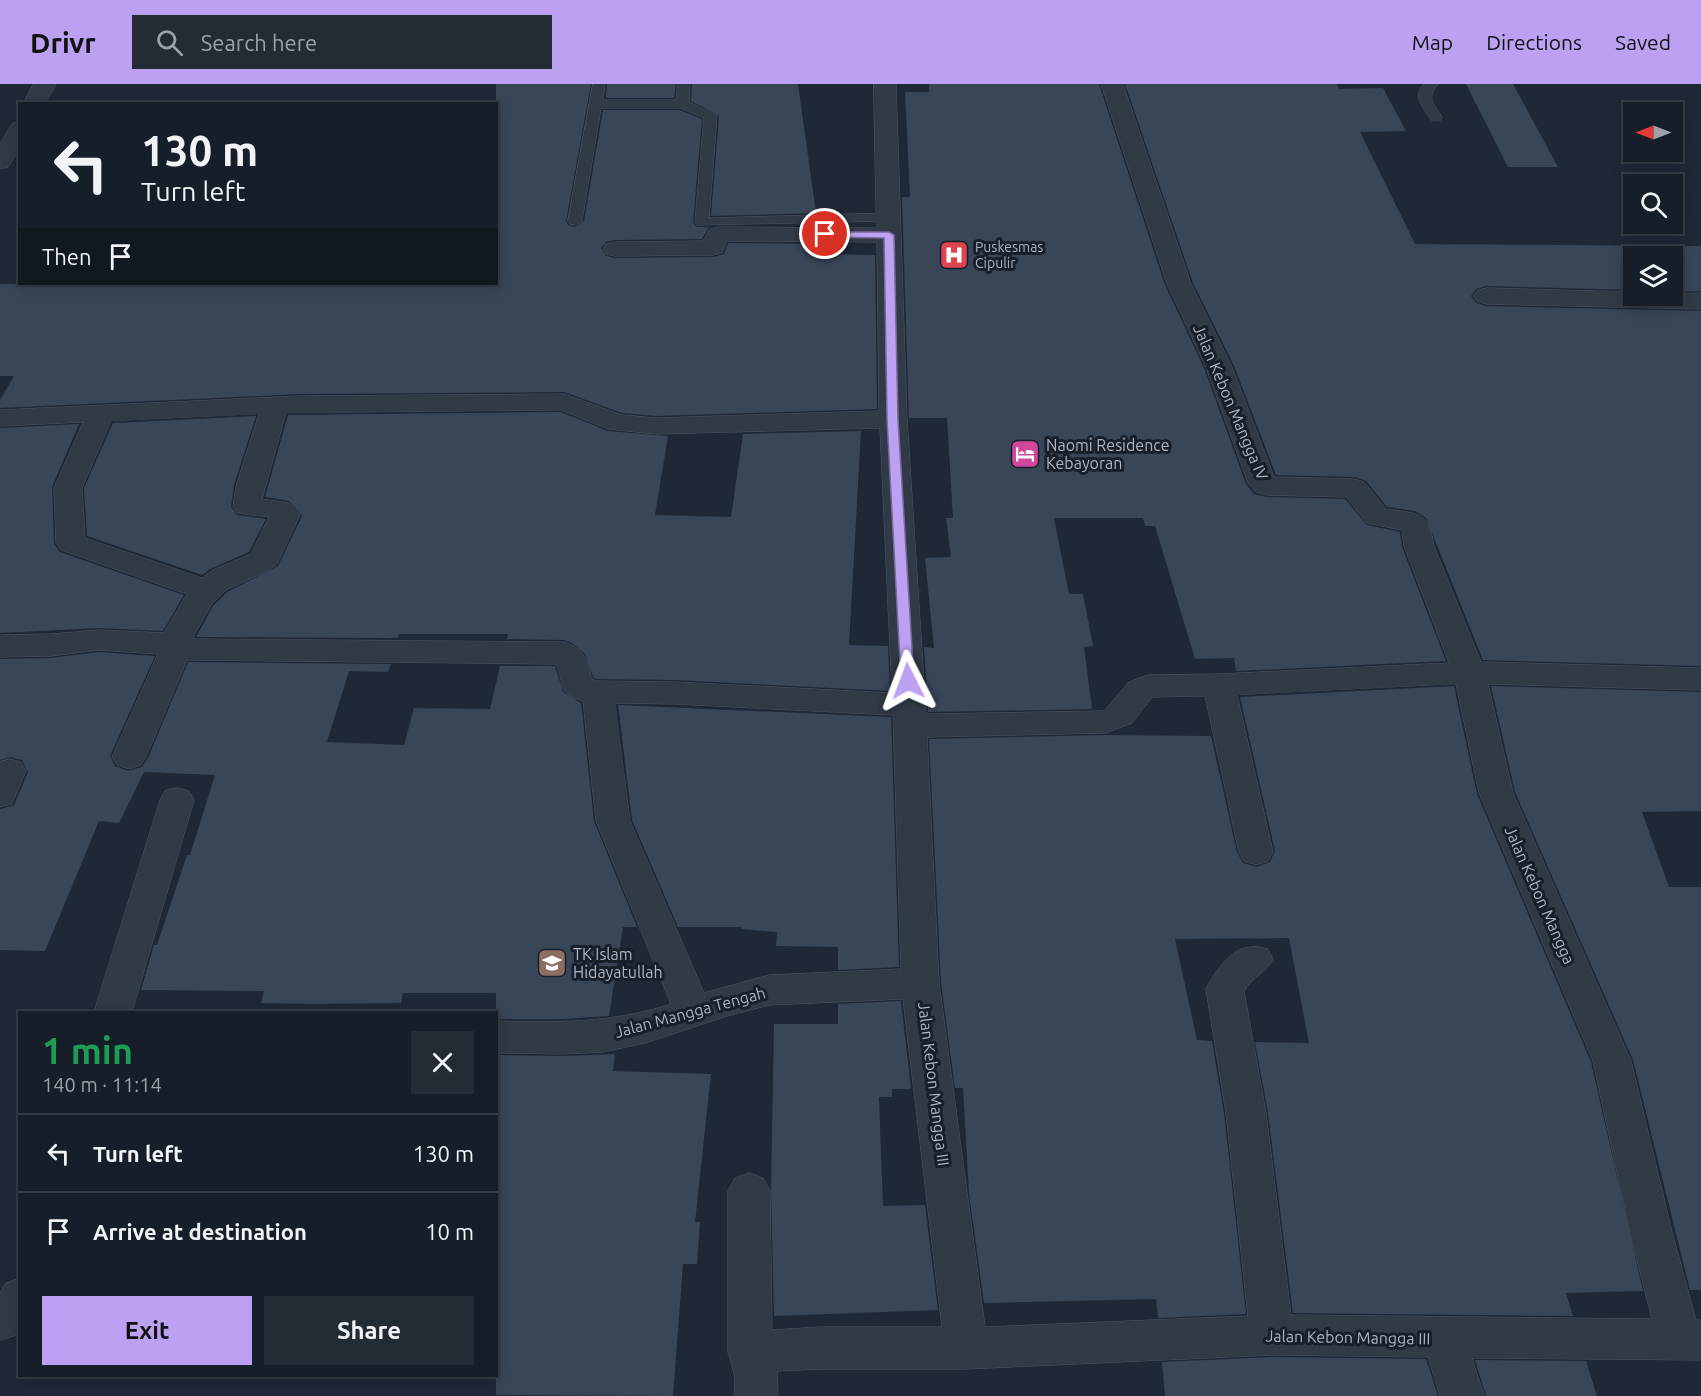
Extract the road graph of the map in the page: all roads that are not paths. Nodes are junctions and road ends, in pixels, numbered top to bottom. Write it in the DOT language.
graph roads {
  1 [pos="45,84"];
  2 [pos="599,84"];
  3 [pos="684,84"];
  4 [pos="885,84"];
  5 [pos="1112,84"];
  6 [pos="1432,84"];
  7 [pos="35,102"];
  8 [pos="595,104"];
  9 [pos="682,104"];
  10 [pos="1436,117"];
  11 [pos="18,132"];
  12 [pos="0,162"];
  13 [pos="575,221"];
  14 [pos="889,226"];
  15 [pos="615,249"];
  16 [pos="1486,296"];
  17 [pos="1701,301"];
  18 [pos="275,405"];
  19 [pos="100,414"];
  20 [pos="0,418"];
  21 [pos="893,419"];
  22 [pos="206,590"];
  23 [pos="0,646"];
  24 [pos="176,647"];
  25 [pos="1469,673"];
  26 [pos="1701,679"];
  27 [pos="1218,685"];
  28 [pos="598,692"];
  29 [pos="909,716"];
  30 [pos="129,757"];
  31 [pos="177,800"];
  32 [pos="1256,852"];
  33 [pos="1255,959"];
  34 [pos="920,983"];
  35 [pos="693,1010"];
  36 [pos="113,1011"];
  37 [pos="498,1037"];
  38 [pos="749,1191"];
  39 [pos="18,1302"];
  40 [pos="0,1320"];
  41 [pos="1272,1335"];
  42 [pos="1444,1338"];
  43 [pos="1690,1340"];
  44 [pos="966,1348"];
  45 [pos="750,1352"];
  46 [pos="756,1396"];
  47 [pos="1462,1396"];
  1 -- 7 [label="street"];
  2 -- 8 [label="lane"];
  3 -- 9 [label="lane"];
  4 -- 14 [label="street, Jalan Kebon Mangga III"];
  5 -- 25 [label="street, Jalan Kebon Mangga IV"];
  6 -- 10 [label="lane"];
  8 -- 9 [label="lane"];
  8 -- 13 [label="lane"];
  9 -- 14 [label="lane"];
  11 -- 12 [label="street"];
  14 -- 15 [label="street"];
  14 -- 21 [label="street, Jalan Kebon Mangga III"];
  16 -- 17 [label="street"];
  18 -- 19 [label="street"];
  18 -- 21 [label="street"];
  18 -- 22 [label="street"];
  19 -- 20 [label="street"];
  19 -- 22 [label="street"];
  21 -- 29 [label="street, Jalan Kebon Mangga III"];
  22 -- 24 [label="street"];
  23 -- 24 [label="street"];
  24 -- 28 [label="street"];
  24 -- 30 [label="street"];
  25 -- 26 [label="street"];
  25 -- 27 [label="street"];
  25 -- 43 [label="street, Jalan Kebon Mangga"];
  27 -- 29 [label="street"];
  27 -- 32 [label="street"];
  28 -- 29 [label="street"];
  28 -- 35 [label="street"];
  29 -- 34 [label="street, Jalan Kebon Mangga III"];
  31 -- 36 [label="street"];
  33 -- 41 [label="street"];
  34 -- 35 [label="street, Jalan Mangga Tengah"];
  34 -- 44 [label="street, Jalan Kebon Mangga III"];
  35 -- 37 [label="street, Jalan Mangga Tengah"];
  38 -- 45 [label="street"];
  39 -- 40 [label="street"];
  41 -- 42 [label="street, Jalan Kebon Mangga III"];
  41 -- 44 [label="street, Jalan Kebon Mangga III"];
  42 -- 43 [label="street, Jalan Kebon Mangga III"];
  42 -- 47 [label="street"];
  44 -- 45 [label="street"];
  45 -- 46 [label="street"];
}
